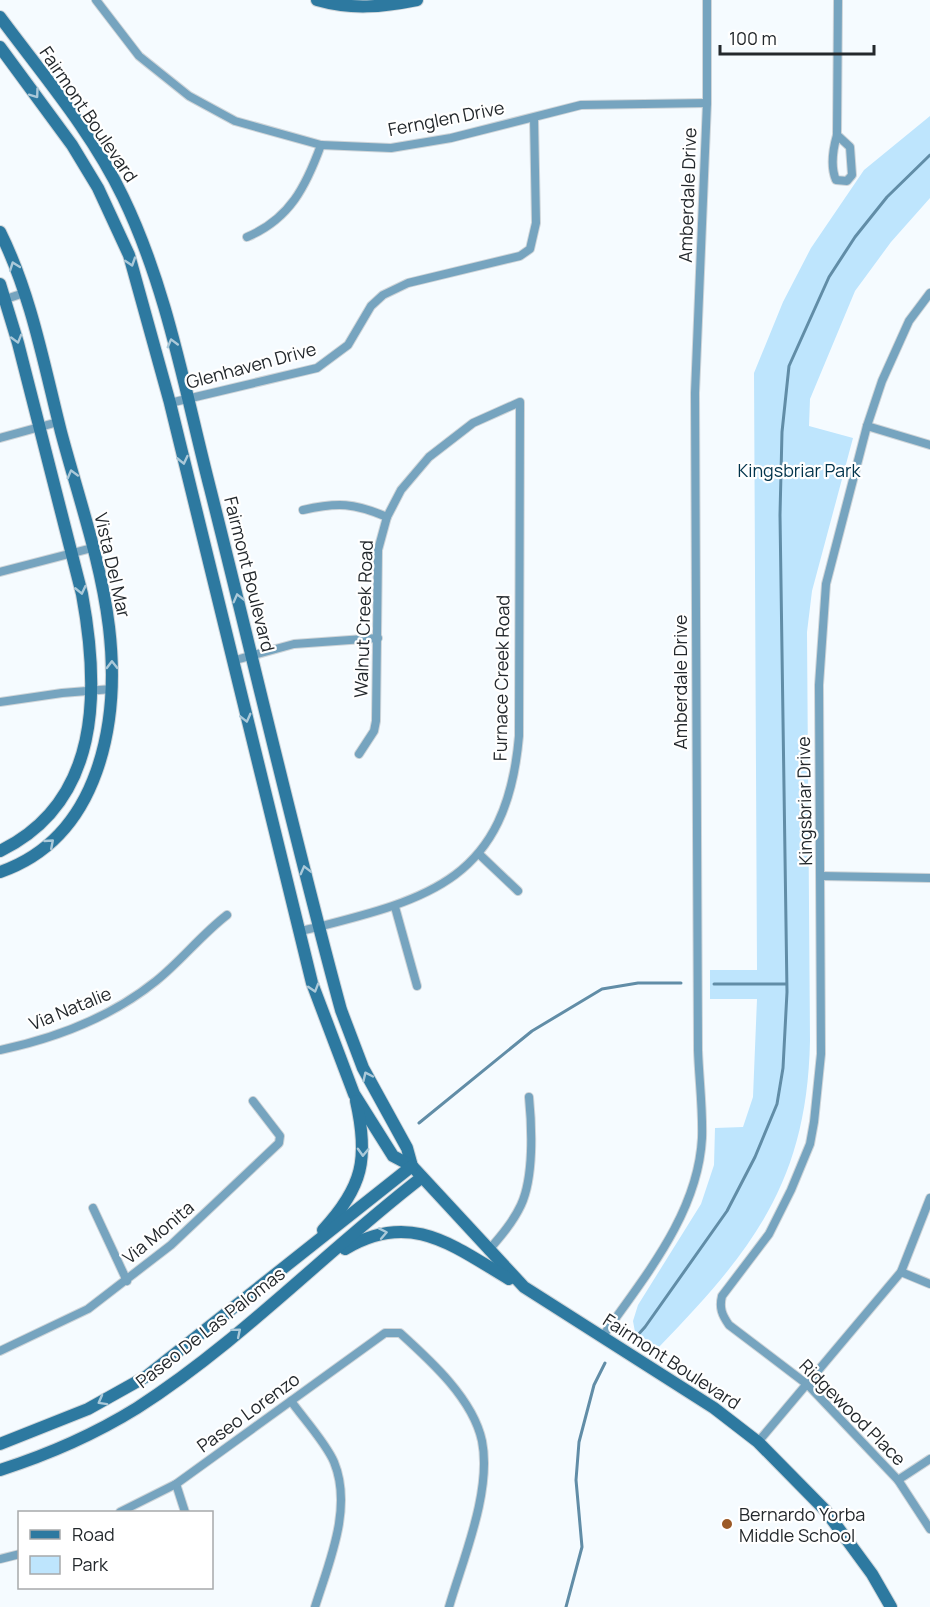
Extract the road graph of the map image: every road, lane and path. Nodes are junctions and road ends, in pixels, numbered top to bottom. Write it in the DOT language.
graph roads {
  1 [pos="96,0"];
  2 [pos="317,0"];
  3 [pos="417,0"];
  4 [pos="707,0"];
  5 [pos="838,0"];
  6 [pos="0,17"];
  7 [pos="0,47"];
  8 [pos="707,103"];
  9 [pos="534,118"];
  10 [pos="837,135"];
  11 [pos="321,145"];
  12 [pos="0,232"];
  13 [pos="247,237"];
  14 [pos="0,284"];
  15 [pos="24,293"];
  16 [pos="930,293"];
  17 [pos="3,300"];
  18 [pos="187,399"];
  19 [pos="520,402"];
  20 [pos="170,404"];
  21 [pos="58,422"];
  22 [pos="867,426"];
  23 [pos="40,427"];
  24 [pos="0,438"];
  25 [pos="930,444"];
  26 [pos="303,510"];
  27 [pos="387,517"];
  28 [pos="92,548"];
  29 [pos="72,554"];
  30 [pos="0,572"];
  31 [pos="378,638"];
  32 [pos="252,655"];
  33 [pos="232,662"];
  34 [pos="112,689"];
  35 [pos="92,690"];
  36 [pos="0,702"];
  37 [pos="359,754"];
  38 [pos="0,851"];
  39 [pos="479,854"];
  40 [pos="0,872"];
  41 [pos="821,876"];
  42 [pos="930,878"];
  43 [pos="518,891"];
  44 [pos="395,908"];
  45 [pos="227,915"];
  46 [pos="319,927"];
  47 [pos="298,932"];
  48 [pos="417,986"];
  49 [pos="0,1050"];
  50 [pos="354,1094"];
  51 [pos="529,1097"];
  52 [pos="253,1101"];
  53 [pos="412,1166"];
  54 [pos="421,1178"];
  55 [pos="930,1198"];
  56 [pos="93,1208"];
  57 [pos="489,1251"];
  58 [pos="284,1267"];
  59 [pos="313,1268"];
  60 [pos="901,1272"];
  61 [pos="126,1281"];
  62 [pos="930,1284"];
  63 [pos="524,1287"];
  64 [pos="720,1303"];
  65 [pos="603,1336"];
  66 [pos="0,1351"];
  67 [pos="808,1385"];
  68 [pos="291,1401"];
  69 [pos="758,1442"];
  70 [pos="0,1444"];
  71 [pos="930,1459"];
  72 [pos="0,1470"];
  73 [pos="898,1480"];
  74 [pos="176,1484"];
  75 [pos="122,1511"];
  76 [pos="185,1511"];
  77 [pos="930,1529"];
  78 [pos="18,1554"];
  79 [pos="0,1559"];
  80 [pos="315,1607"];
  81 [pos="449,1607"];
  82 [pos="891,1607"];
  1 -- 11 [label="street, Fernglen Drive"];
  2 -- 3 [label="main road"];
  4 -- 8 [label="street, Amberdale Drive"];
  5 -- 10 [label="street"];
  18 -- 6 [label="main road, Fairmont Boulevard, one-way"];
  7 -- 20 [label="main road, Fairmont Boulevard, one-way"];
  8 -- 9 [label="street, Fernglen Drive"];
  8 -- 65 [label="street, Amberdale Drive"];
  9 -- 11 [label="street, Fernglen Drive"];
  9 -- 18 [label="street, Glenhaven Drive"];
  10 -- 10 [label="street"];
  11 -- 13 [label="street"];
  15 -- 12 [label="main road, Vista Del Mar, one-way"];
  14 -- 17 [label="main road, Vista Del Mar"];
  15 -- 17 [label="street"];
  15 -- 21 [label="main road, Vista Del Mar"];
  16 -- 22 [label="street, Kingsbriar Drive"];
  17 -- 23 [label="main road, Vista Del Mar, one-way"];
  18 -- 20 [label="street, Glenhaven Drive"];
  32 -- 18 [label="main road, Fairmont Boulevard, one-way"];
  19 -- 27 [label="street, Walnut Creek Road"];
  19 -- 39 [label="street, Furnace Creek Road"];
  20 -- 33 [label="main road, Fairmont Boulevard, one-way"];
  21 -- 23 [label="street"];
  28 -- 21 [label="main road, Vista Del Mar, one-way"];
  22 -- 25 [label="street"];
  22 -- 41 [label="street, Kingsbriar Drive"];
  23 -- 24 [label="street"];
  23 -- 29 [label="main road, Vista Del Mar"];
  26 -- 27 [label="street"];
  27 -- 31 [label="street, Walnut Creek Road"];
  28 -- 29 [label="street"];
  34 -- 28 [label="main road, Vista Del Mar, one-way"];
  29 -- 30 [label="street"];
  29 -- 35 [label="main road, Vista Del Mar, one-way"];
  31 -- 32 [label="street"];
  31 -- 37 [label="street, Walnut Creek Road"];
  32 -- 33 [label="street"];
  46 -- 32 [label="main road, Fairmont Boulevard, one-way"];
  33 -- 47 [label="main road, Fairmont Boulevard, one-way"];
  34 -- 35 [label="street"];
  40 -- 34 [label="main road, Vista Del Mar, one-way"];
  35 -- 36 [label="street"];
  35 -- 38 [label="main road, Vista Del Mar"];
  39 -- 43 [label="street"];
  39 -- 44 [label="street, Furnace Creek Road"];
  41 -- 42 [label="street"];
  41 -- 64 [label="street, Kingsbriar Drive"];
  44 -- 46 [label="street, Furnace Creek Road"];
  44 -- 48 [label="street"];
  45 -- 49 [label="street, Via Natalie"];
  46 -- 47 [label="street, Furnace Creek Road"];
  53 -- 46 [label="main road, Fairmont Boulevard, one-way"];
  47 -- 50 [label="main road, Fairmont Boulevard, one-way"];
  50 -- 53 [label="main road, Fairmont Boulevard"];
  50 -- 58 [label="main road, one-way"];
  51 -- 57 [label="street"];
  52 -- 61 [label="street, Via Monita"];
  53 -- 54 [label="main road, Fairmont Boulevard"];
  53 -- 58 [label="main road, Paseo De Las Palomas"];
  54 -- 57 [label="main road, Fairmont Boulevard"];
  54 -- 59 [label="main road, Paseo De Las Palomas"];
  55 -- 60 [label="street"];
  56 -- 61 [label="street"];
  57 -- 63 [label="main road, Fairmont Boulevard"];
  58 -- 70 [label="main road, Paseo De Las Palomas, one-way"];
  59 -- 63 [label="main road, one-way"];
  72 -- 59 [label="main road, Paseo De Las Palomas, one-way"];
  60 -- 62 [label="street"];
  60 -- 67 [label="street"];
  61 -- 66 [label="street, Via Monita"];
  63 -- 65 [label="main road, Fairmont Boulevard"];
  64 -- 67 [label="street, Ridgewood Place"];
  65 -- 69 [label="main road, Fairmont Boulevard"];
  67 -- 69 [label="street"];
  67 -- 73 [label="street, Ridgewood Place"];
  68 -- 74 [label="street, Paseo Lorenzo"];
  68 -- 80 [label="street"];
  68 -- 81 [label="street, Paseo Lorenzo"];
  69 -- 82 [label="main road, Fairmont Boulevard"];
  71 -- 73 [label="street"];
  73 -- 77 [label="street, Ridgewood Place"];
  74 -- 75 [label="street, Paseo Lorenzo"];
  74 -- 76 [label="street"];
  78 -- 79 [label="street"];
}
